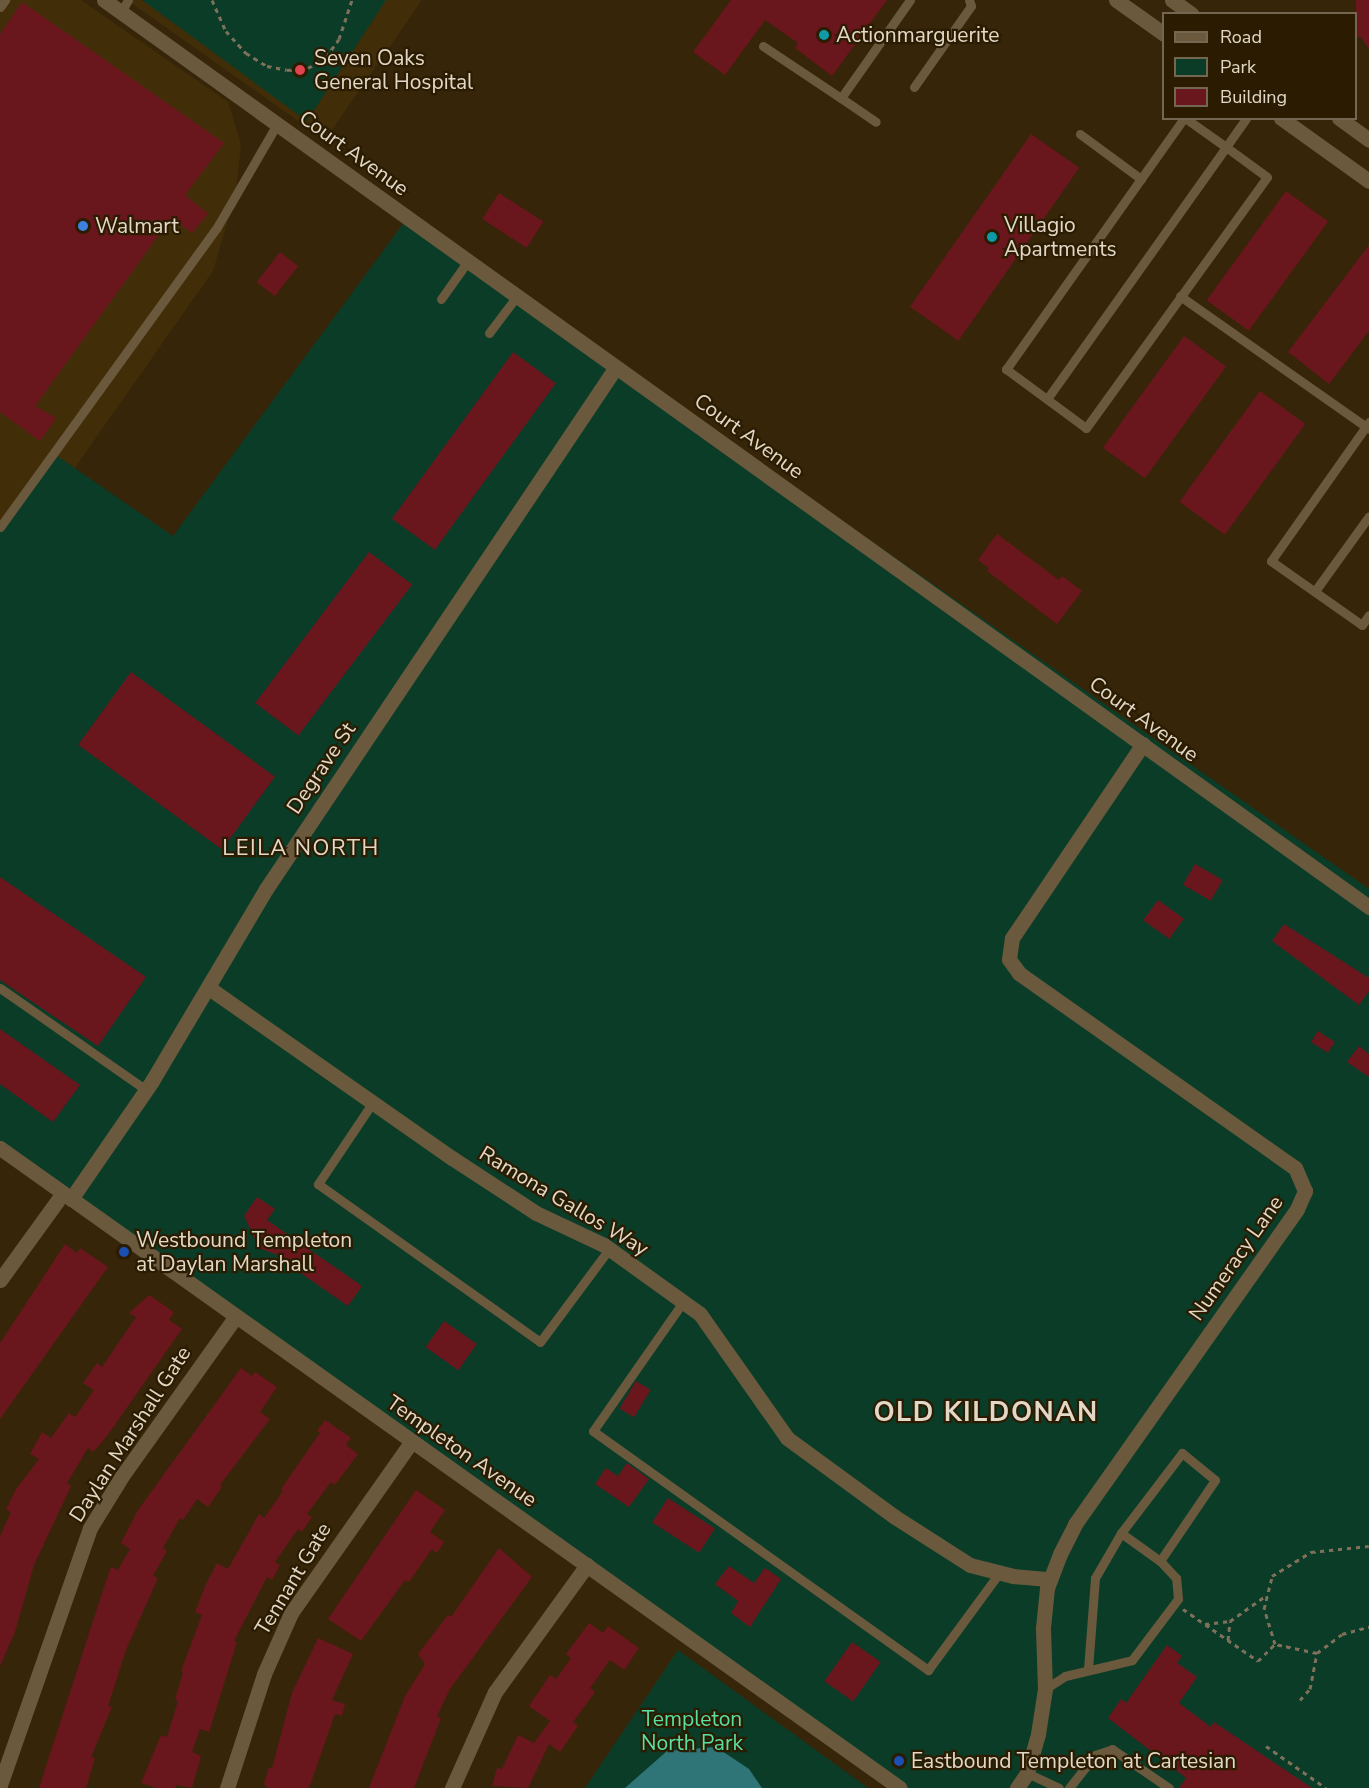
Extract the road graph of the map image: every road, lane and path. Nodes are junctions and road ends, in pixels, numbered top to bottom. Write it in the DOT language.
graph roads {
  1 [pos="5,0"];
  2 [pos="104,0"];
  3 [pos="212,0"];
  4 [pos="352,0"];
  5 [pos="910,0"];
  6 [pos="969,0"];
  7 [pos="1116,0"];
  8 [pos="1172,0"];
  9 [pos="124,6"];
  10 [pos="0,7"];
  11 [pos="1188,12"];
  12 [pos="1162,33"];
  13 [pos="763,46"];
  14 [pos="914,87"];
  15 [pos="841,98"];
  16 [pos="1183,120"];
  17 [pos="1187,120"];
  18 [pos="1245,120"];
  19 [pos="1284,120"];
  20 [pos="1342,120"];
  21 [pos="876,122"];
  22 [pos="277,124"];
  23 [pos="1080,134"];
  24 [pos="1369,140"];
  25 [pos="1226,147"];
  26 [pos="1141,179"];
  27 [pos="1369,181"];
  28 [pos="468,261"];
  29 [pos="517,296"];
  30 [pos="1180,296"];
  31 [pos="441,299"];
  32 [pos="489,333"];
  33 [pos="616,367"];
  34 [pos="1047,399"];
  35 [pos="1368,426"];
  36 [pos="4,514"];
  37 [pos="1369,516"];
  38 [pos="0,527"];
  39 [pos="1316,591"];
  40 [pos="1369,615"];
  41 [pos="1143,744"];
  42 [pos="1369,907"];
  43 [pos="0,988"];
  44 [pos="209,988"];
  45 [pos="145,1089"];
  46 [pos="373,1102"];
  47 [pos="0,1148"];
  48 [pos="67,1196"];
  49 [pos="609,1249"];
  50 [pos="0,1280"];
  51 [pos="683,1302"];
  52 [pos="236,1316"];
  53 [pos="412,1441"];
  54 [pos="1121,1533"];
  55 [pos="1369,1545"];
  56 [pos="1160,1561"];
  57 [pos="587,1565"];
  58 [pos="1000,1572"];
  59 [pos="1049,1579"];
  60 [pos="1264,1597"];
  61 [pos="1182,1609"];
  62 [pos="1230,1620"];
  63 [pos="1205,1624"];
  64 [pos="1369,1626"];
  65 [pos="1228,1641"];
  66 [pos="1275,1644"];
  67 [pos="1317,1653"];
  68 [pos="1088,1670"];
  69 [pos="1045,1689"];
  70 [pos="1300,1700"];
  71 [pos="1266,1746"];
  72 [pos="1027,1773"];
  73 [pos="0,1785"];
  74 [pos="227,1788"];
  75 [pos="452,1788"];
  76 [pos="900,1788"];
  77 [pos="1017,1788"];
  78 [pos="1059,1788"];
  79 [pos="1069,1788"];
  80 [pos="1169,1788"];
  81 [pos="1326,1788"];
  1 -- 10 [label="lane"];
  2 -- 9 [label="street, Court Avenue"];
  3 -- 4 [label="path"];
  5 -- 15 [label="lane"];
  6 -- 14 [label="lane"];
  7 -- 12 [label="street"];
  8 -- 11 [label="street"];
  9 -- 22 [label="street, Court Avenue"];
  13 -- 15 [label="lane"];
  15 -- 21 [label="lane"];
  16 -- 26 [label="lane"];
  17 -- 25 [label="lane"];
  18 -- 25 [label="lane"];
  19 -- 27 [label="street"];
  20 -- 24 [label="street"];
  22 -- 28 [label="street, Court Avenue"];
  22 -- 36 [label="lane"];
  23 -- 26 [label="lane"];
  25 -- 30 [label="lane"];
  25 -- 34 [label="lane"];
  26 -- 34 [label="lane"];
  28 -- 29 [label="street, Court Avenue"];
  28 -- 31 [label="lane"];
  29 -- 32 [label="lane"];
  29 -- 33 [label="street, Court Avenue"];
  30 -- 34 [label="lane"];
  30 -- 35 [label="lane"];
  33 -- 41 [label="street, Court Avenue"];
  33 -- 44 [label="street, Degrave St"];
  35 -- 39 [label="lane"];
  36 -- 38 [label="lane"];
  37 -- 39 [label="lane"];
  39 -- 40 [label="lane"];
  41 -- 42 [label="street, Court Avenue"];
  41 -- 59 [label="street, Numeracy Lane"];
  43 -- 45 [label="lane"];
  44 -- 45 [label="street, Degrave St"];
  44 -- 46 [label="street, Ramona Gallos Way"];
  45 -- 48 [label="street, Degrave St"];
  46 -- 49 [label="street, Ramona Gallos Way"];
  46 -- 49 [label="lane"];
  47 -- 48 [label="street, Templeton Avenue"];
  48 -- 50 [label="street"];
  48 -- 52 [label="street, Templeton Avenue"];
  49 -- 51 [label="street, Ramona Gallos Way"];
  51 -- 58 [label="street, Ramona Gallos Way"];
  51 -- 58 [label="lane"];
  52 -- 53 [label="street, Templeton Avenue"];
  52 -- 73 [label="street, Daylan Marshall Gate"];
  53 -- 57 [label="street, Templeton Avenue"];
  53 -- 74 [label="street, Tennant Gate"];
  54 -- 56 [label="lane"];
  54 -- 56 [label="lane"];
  54 -- 68 [label="lane"];
  55 -- 60 [label="path"];
  56 -- 68 [label="lane"];
  57 -- 75 [label="street"];
  57 -- 76 [label="street, Templeton Avenue"];
  58 -- 59 [label="street, Ramona Gallos Way"];
  59 -- 69 [label="street, Numeracy Lane"];
  60 -- 62 [label="path"];
  60 -- 66 [label="path"];
  61 -- 63 [label="path"];
  62 -- 63 [label="path"];
  62 -- 65 [label="path"];
  63 -- 65 [label="path"];
  64 -- 67 [label="path"];
  65 -- 66 [label="path"];
  66 -- 67 [label="path"];
  67 -- 70 [label="path"];
  68 -- 69 [label="lane"];
  69 -- 72 [label="street, Numeracy Lane"];
  71 -- 81 [label="path"];
  72 -- 77 [label="street, Numeracy Lane"];
  72 -- 78 [label="lane"];
  79 -- 80 [label="lane"];
}
